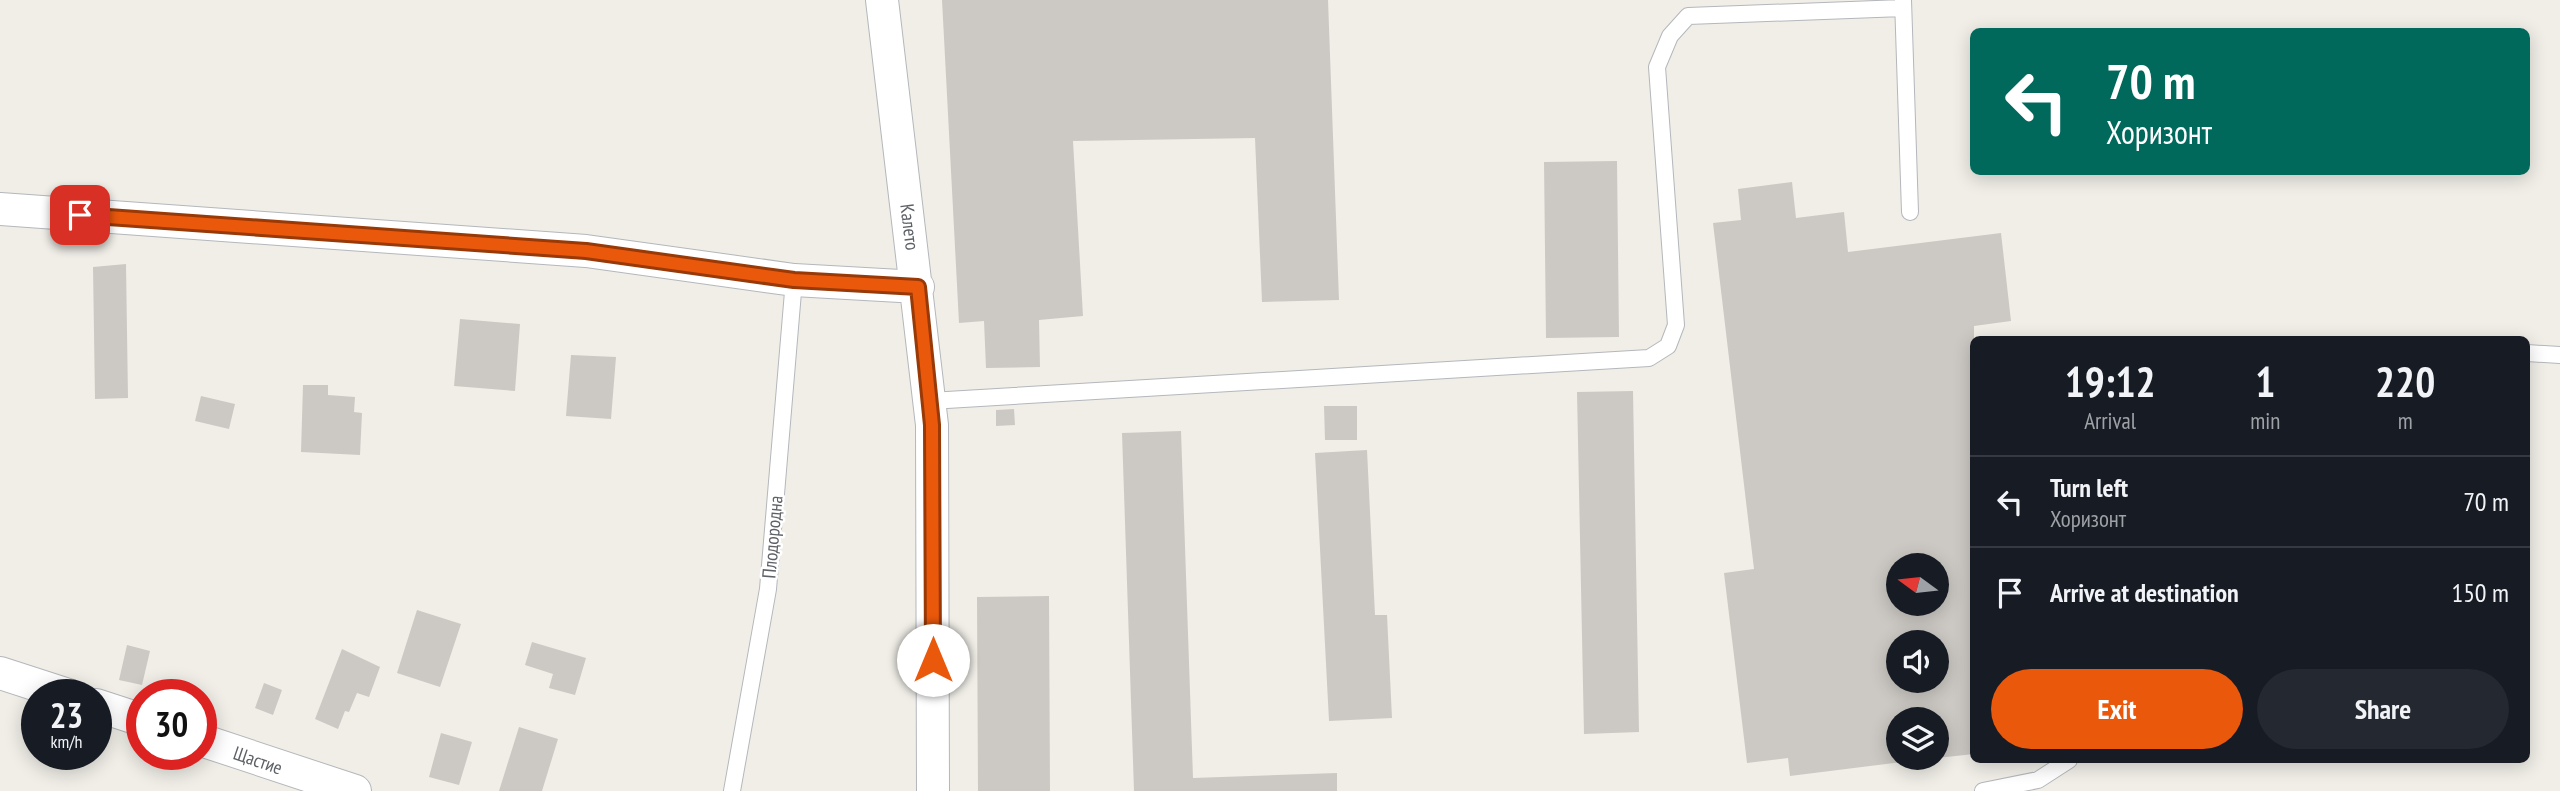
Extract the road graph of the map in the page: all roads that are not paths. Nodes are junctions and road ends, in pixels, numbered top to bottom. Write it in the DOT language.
graph roads {
  1 [pos="882,0"];
  2 [pos="1903,4"];
  3 [pos="0,209"];
  4 [pos="1910,212"];
  5 [pos="794,280"];
  6 [pos="918,287"];
  7 [pos="2530,353"];
  8 [pos="2560,355"];
  9 [pos="930,401"];
  10 [pos="0,673"];
  11 [pos="21,680"];
  12 [pos="217,745"];
  13 [pos="2064,763"];
  14 [pos="355,791"];
  15 [pos="732,791"];
  16 [pos="933,791"];
  17 [pos="1983,791"];
  1 -- 6 [label="street, Калето"];
  2 -- 4 [label="lane"];
  2 -- 9 [label="lane"];
  3 -- 5 [label="street"];
  5 -- 6 [label="street"];
  5 -- 15 [label="lane, Плодородна"];
  6 -- 9 [label="street, Калето"];
  7 -- 8 [label="lane"];
  9 -- 16 [label="street, Калето"];
  10 -- 11 [label="street"];
  12 -- 14 [label="street, Щастие"];
  13 -- 17 [label="lane"];
}
